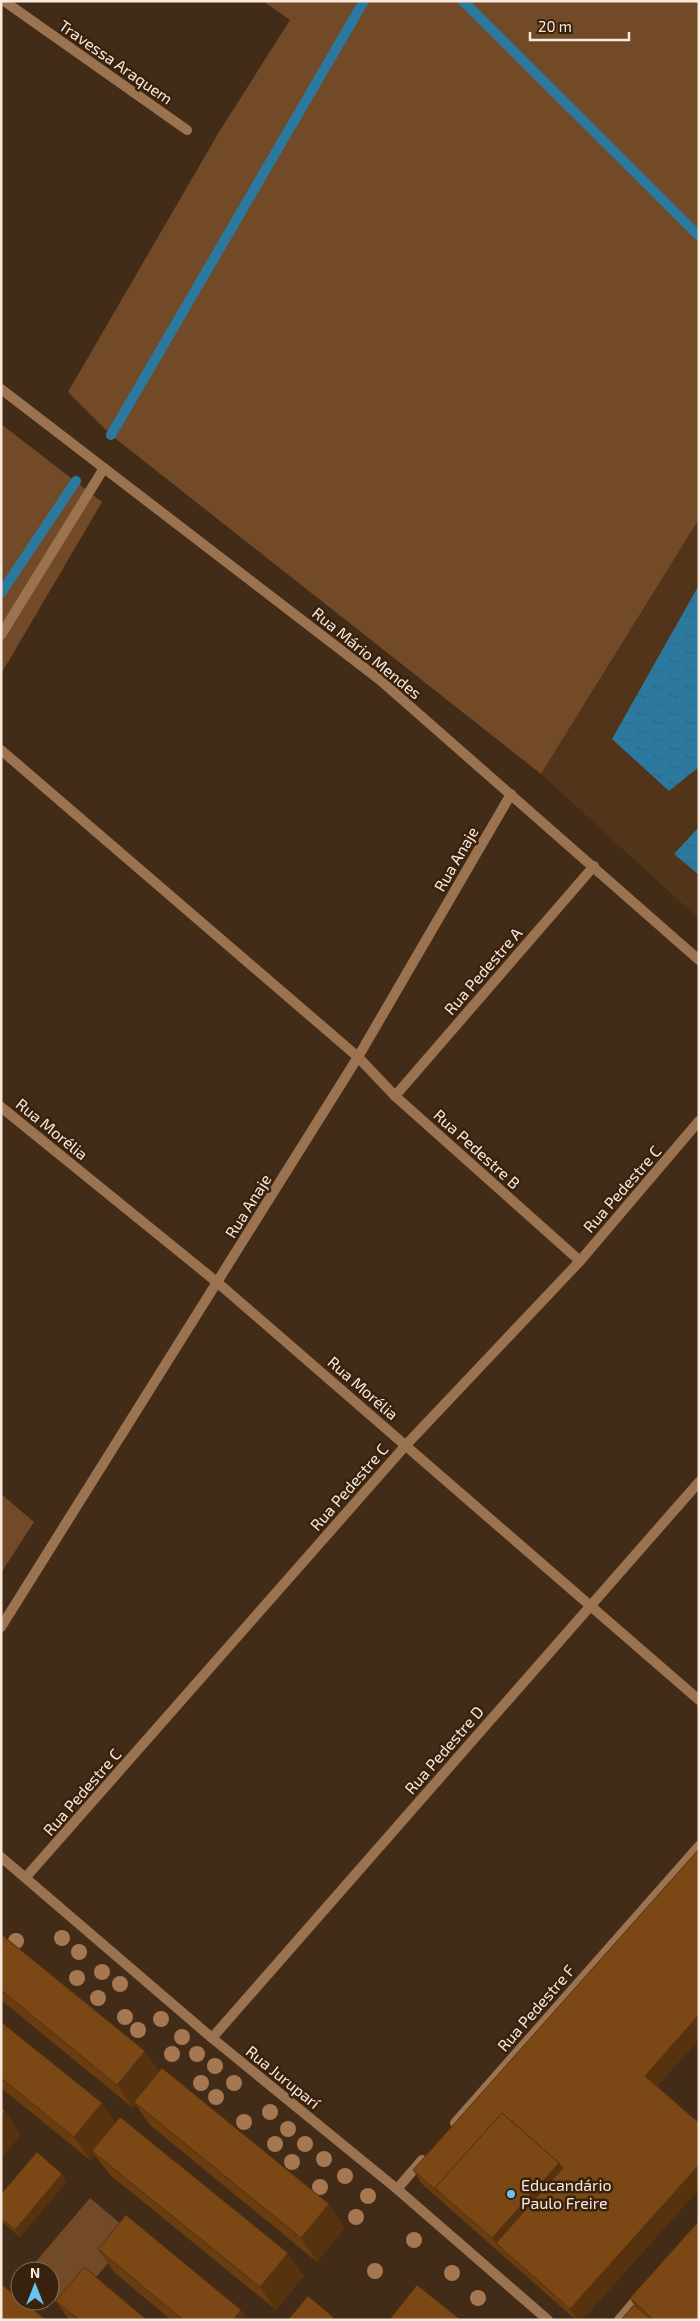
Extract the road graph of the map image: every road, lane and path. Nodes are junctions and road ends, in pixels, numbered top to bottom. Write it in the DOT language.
graph roads {
  1 [pos="4,1"];
  2 [pos="187,130"];
  3 [pos="1,389"];
  4 [pos="104,468"];
  5 [pos="1,635"];
  6 [pos="1,750"];
  7 [pos="512,794"];
  8 [pos="594,866"];
  9 [pos="699,960"];
  10 [pos="358,1057"];
  11 [pos="395,1096"];
  12 [pos="1,1107"];
  13 [pos="699,1122"];
  14 [pos="580,1261"];
  15 [pos="218,1283"];
  16 [pos="406,1445"];
  17 [pos="699,1482"];
  18 [pos="591,1606"];
  19 [pos="1,1627"];
  20 [pos="699,1700"];
  21 [pos="699,1846"];
  22 [pos="1,1857"];
  23 [pos="26,1878"];
  24 [pos="212,2038"];
  25 [pos="449,2130"];
  26 [pos="429,2152"];
  27 [pos="397,2189"];
  28 [pos="650,2284"];
  29 [pos="548,2320"];
  30 [pos="619,2320"];
  1 -- 2 [label="street, Travessa Araquem"];
  3 -- 4 [label="street, Rua Mário Mendes"];
  4 -- 5 [label="street"];
  4 -- 7 [label="street, Rua Mário Mendes"];
  6 -- 10 [label="street, Rua Pedestre B"];
  7 -- 8 [label="street, Rua Mário Mendes"];
  7 -- 10 [label="street, Rua Anaje"];
  8 -- 9 [label="street, Rua Mário Mendes"];
  8 -- 11 [label="street, Rua Pedestre A"];
  10 -- 11 [label="street, Rua Pedestre B"];
  10 -- 15 [label="street, Rua Anaje"];
  11 -- 14 [label="street, Rua Pedestre B"];
  12 -- 15 [label="street, Rua Morélia"];
  13 -- 14 [label="street, Rua Pedestre C"];
  14 -- 16 [label="street, Rua Pedestre C"];
  15 -- 16 [label="street, Rua Morélia"];
  15 -- 19 [label="street, Rua Anaje"];
  16 -- 18 [label="street, Rua Morélia"];
  16 -- 23 [label="street, Rua Pedestre C"];
  17 -- 18 [label="street, Rua Pedestre D"];
  18 -- 20 [label="street, Rua Morélia"];
  18 -- 24 [label="street, Rua Pedestre D"];
  21 -- 25 [label="street, Rua Pedestre F"];
  22 -- 23 [label="street, Rua Juruparí"];
  23 -- 24 [label="street, Rua Juruparí"];
  24 -- 27 [label="street, Rua Juruparí"];
  26 -- 27 [label="street"];
  27 -- 29 [label="street, Rua Juruparí"];
  28 -- 30 [label="street"];
}
